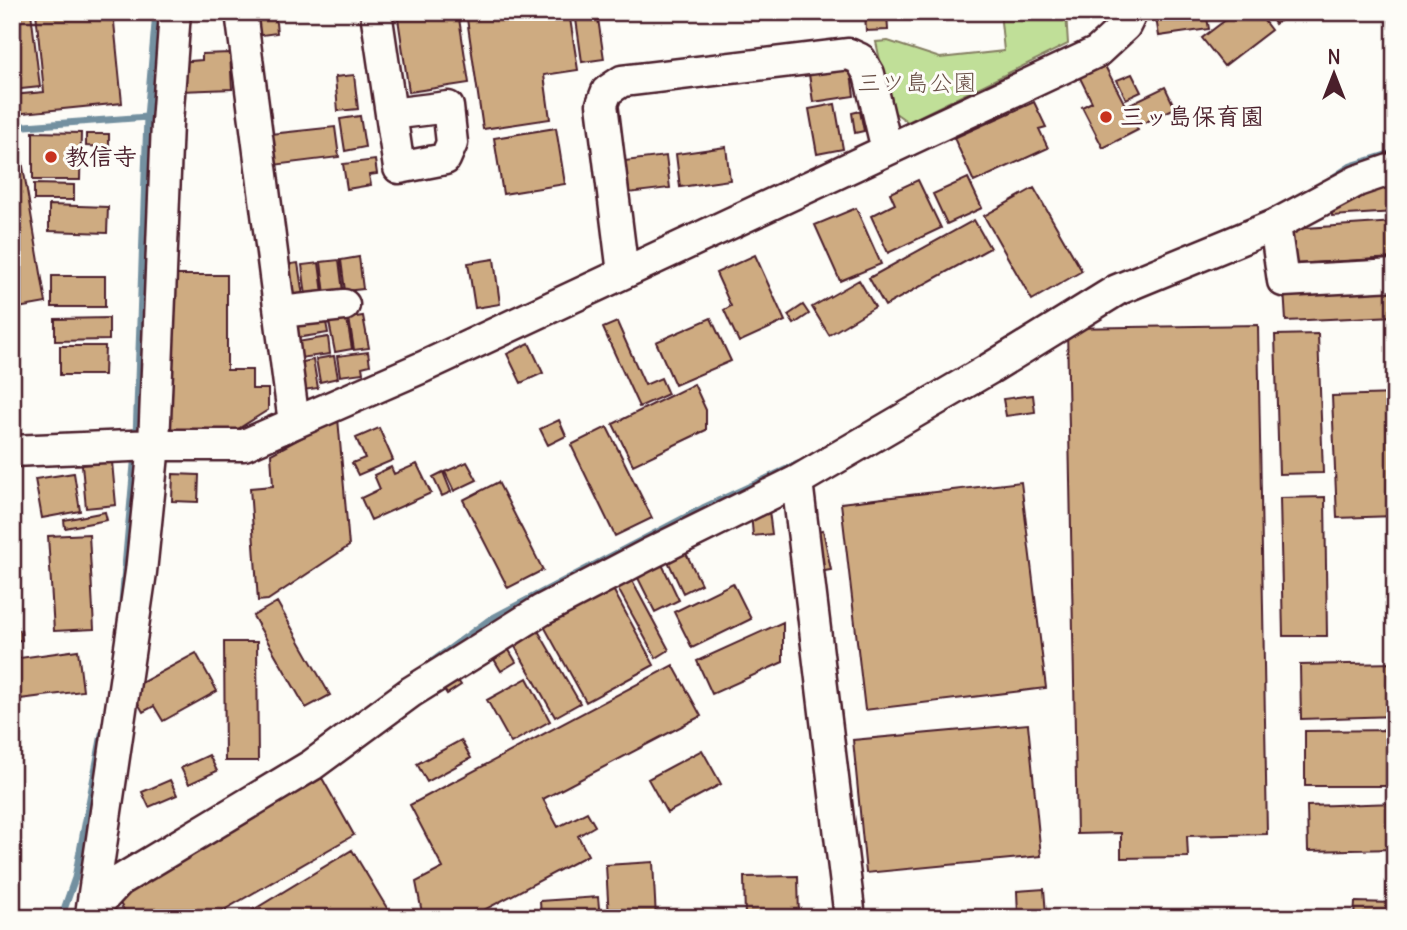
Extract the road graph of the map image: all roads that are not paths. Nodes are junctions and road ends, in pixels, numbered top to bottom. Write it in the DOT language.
graph roads {
  1 [pos="175,12"];
  2 [pos="241,12"];
  3 [pos="376,12"];
  4 [pos="1132,12"];
  5 [pos="391,114"];
  6 [pos="887,150"];
  7 [pos="1395,168"];
  8 [pos="1275,225"];
  9 [pos="623,273"];
  10 [pos="1395,275"];
  11 [pos="344,305"];
  12 [pos="280,312"];
  13 [pos="294,423"];
  14 [pos="154,445"];
  15 [pos="12,451"];
  16 [pos="797,481"];
  17 [pos="91,914"];
  18 [pos="850,918"];
  1 -- 14 [label="street"];
  2 -- 12 [label="street"];
  3 -- 5 [label="street"];
  4 -- 6 [label="street"];
  6 -- 9 [label="street"];
  6 -- 9 [label="street"];
  7 -- 8 [label="street"];
  8 -- 10 [label="street"];
  8 -- 16 [label="street"];
  9 -- 13 [label="street"];
  11 -- 12 [label="street"];
  12 -- 13 [label="street"];
  13 -- 14 [label="street"];
  14 -- 15 [label="street"];
  14 -- 17 [label="street"];
  16 -- 17 [label="street"];
  16 -- 18 [label="street"];
}
